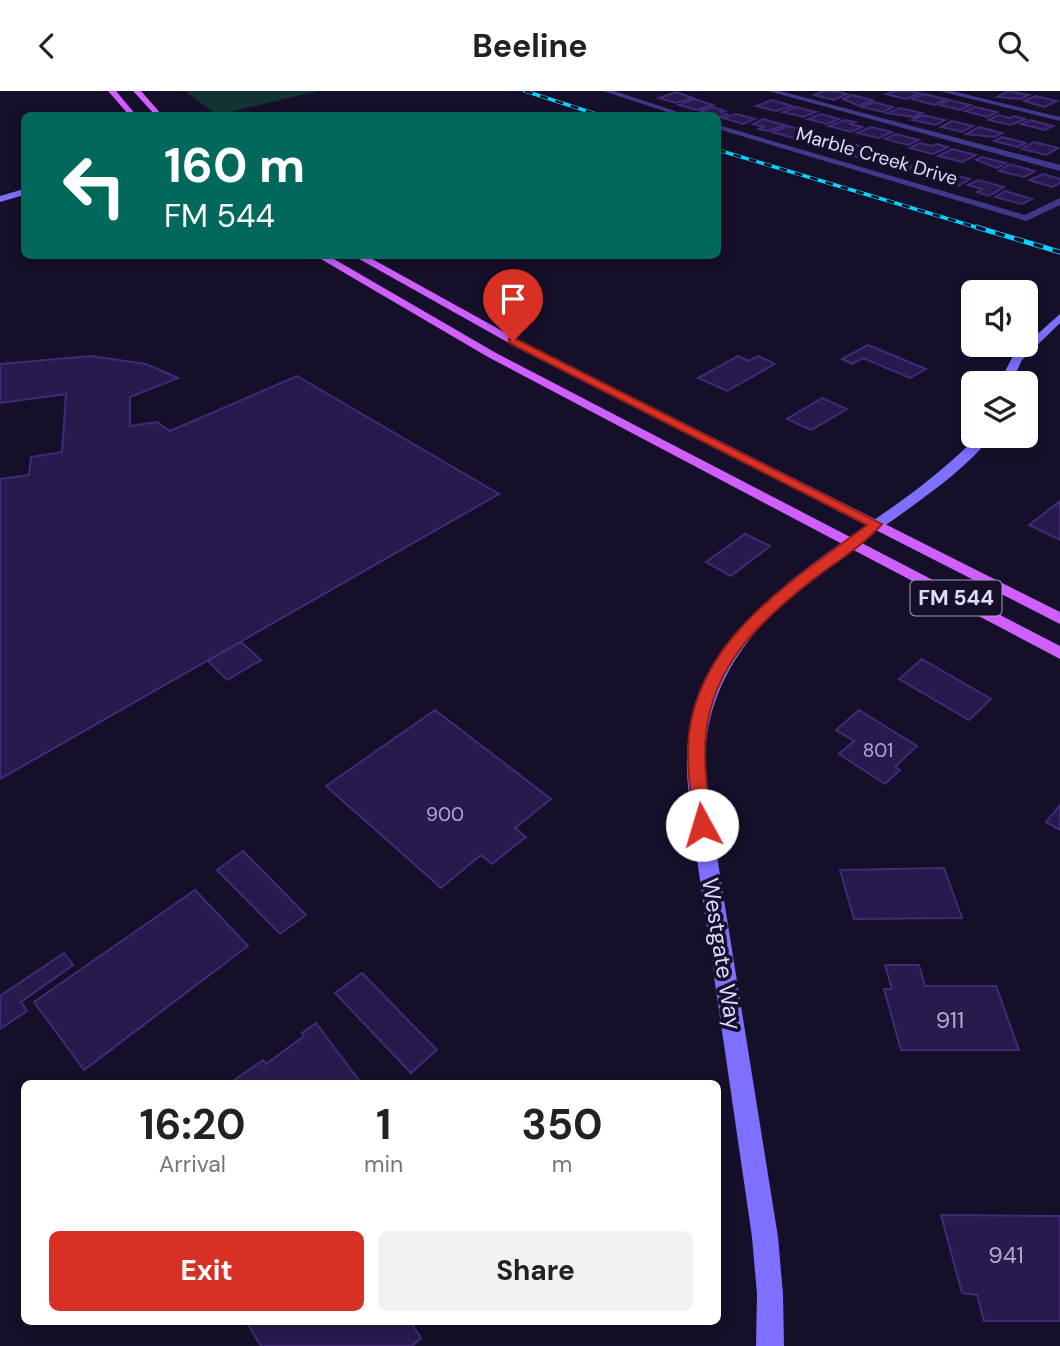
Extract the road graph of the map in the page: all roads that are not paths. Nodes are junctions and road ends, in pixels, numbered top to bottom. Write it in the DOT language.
graph roads {
  1 [pos="112,91"];
  2 [pos="137,91"];
  3 [pos="607,91"];
  4 [pos="772,91"];
  5 [pos="943,91"];
  6 [pos="130,112"];
  7 [pos="156,112"];
  8 [pos="673,112"];
  9 [pos="1060,119"];
  10 [pos="721,128"];
  11 [pos="1060,168"];
  12 [pos="21,193"];
  13 [pos="0,199"];
  14 [pos="1060,201"];
  15 [pos="326,259"];
  16 [pos="364,259"];
  17 [pos="439,302"];
  18 [pos="415,312"];
  19 [pos="1060,317"];
  20 [pos="1011,371"];
  21 [pos="974,448"];
  22 [pos="876,524"];
  23 [pos="852,542"];
  24 [pos="1060,619"];
  25 [pos="1060,653"];
  26 [pos="770,1346"];
  1 -- 6 [label="main road"];
  2 -- 7 [label="main road"];
  3 -- 8 [label="street"];
  4 -- 11 [label="street"];
  5 -- 9 [label="street"];
  10 -- 14 [label="street, Marble Creek Drive"];
  12 -- 13 [label="street"];
  15 -- 18 [label="main road, FM 544 / FM 544"];
  16 -- 17 [label="main road, FM 544 / FM 544"];
  17 -- 18 [label="main road"];
  17 -- 22 [label="main road, FM 544 / FM 544"];
  18 -- 23 [label="main road, FM 544 / FM 544"];
  19 -- 20 [label="street"];
  21 -- 22 [label="street, Westgate Way"];
  22 -- 23 [label="street, Westgate Way"];
  22 -- 24 [label="main road, FM 544 / FM 544"];
  23 -- 25 [label="main road, FM 544 / FM 544"];
  23 -- 26 [label="street, Westgate Way"];
}
